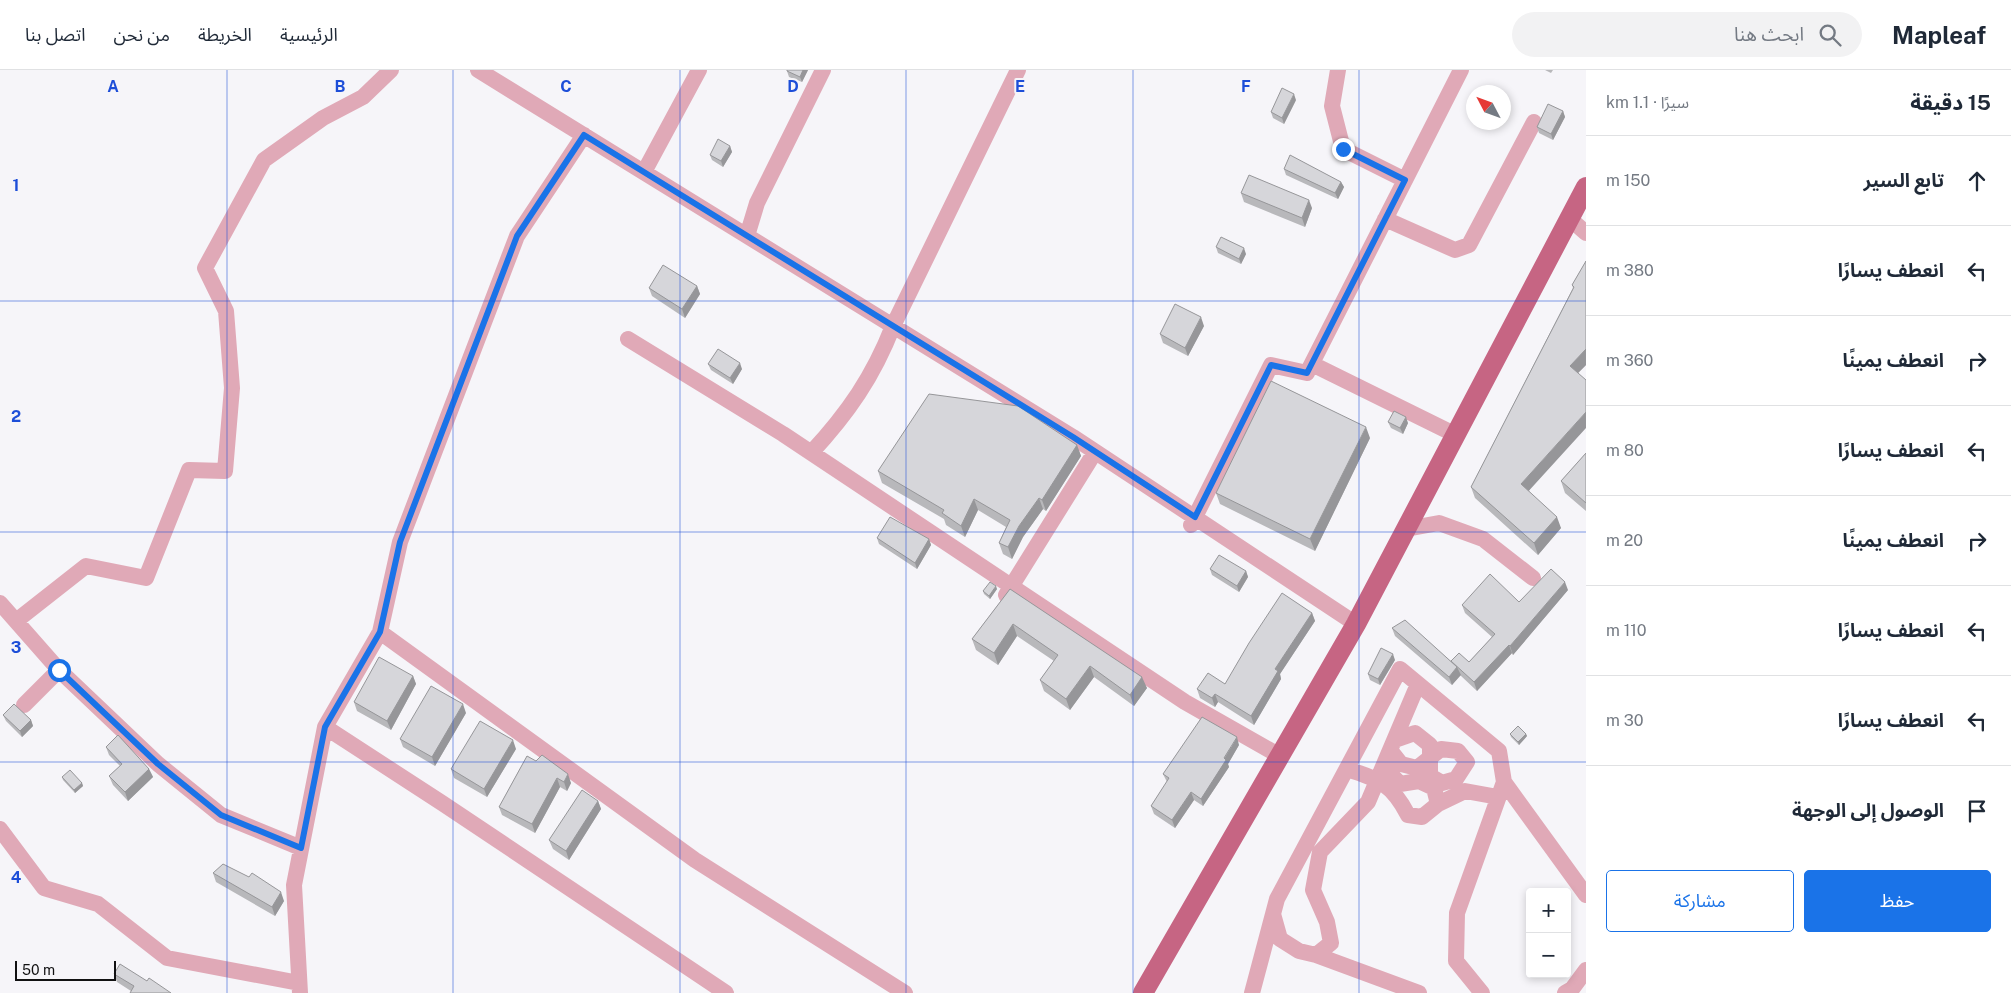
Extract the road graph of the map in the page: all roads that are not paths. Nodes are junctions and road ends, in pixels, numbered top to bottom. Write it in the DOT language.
graph roads {
  1 [pos="391,70"];
  2 [pos="478,70"];
  3 [pos="699,70"];
  4 [pos="823,70"];
  5 [pos="1018,70"];
  6 [pos="1338,70"];
  7 [pos="1461,70"];
  8 [pos="1534,122"];
  9 [pos="584,135"];
  10 [pos="644,172"];
  11 [pos="1405,180"];
  12 [pos="1586,188"];
  13 [pos="1385,219"];
  14 [pos="1570,219"];
  15 [pos="1586,232"];
  16 [pos="747,236"];
  17 [pos="893,326"];
  18 [pos="628,339"];
  19 [pos="1312,364"];
  20 [pos="1456,435"];
  21 [pos="1096,452"];
  22 [pos="811,453"];
  23 [pos="1193,521"];
  24 [pos="1406,529"];
  25 [pos="1533,578"];
  26 [pos="1012,586"];
  27 [pos="0,603"];
  28 [pos="996,608"];
  29 [pos="16,621"];
  30 [pos="1356,624"];
  31 [pos="380,632"];
  32 [pos="59,670"];
  33 [pos="1418,684"];
  34 [pos="24,705"];
  35 [pos="325,727"];
  36 [pos="1392,745"];
  37 [pos="1280,756"];
  38 [pos="1347,769"];
  39 [pos="1381,772"];
  40 [pos="1501,789"];
  41 [pos="1438,804"];
  42 [pos="0,830"];
  43 [pos="301,848"];
  44 [pos="1586,895"];
  45 [pos="1273,914"];
  46 [pos="1316,955"];
  47 [pos="1586,970"];
  48 [pos="300,988"];
  49 [pos="726,993"];
  50 [pos="905,993"];
  51 [pos="1143,993"];
  52 [pos="1252,993"];
  53 [pos="1419,993"];
  54 [pos="1482,993"];
  55 [pos="1565,993"];
  1 -- 29 [label="street"];
  2 -- 9 [label="street"];
  3 -- 10 [label="street"];
  4 -- 16 [label="street"];
  5 -- 17 [label="street"];
  6 -- 11 [label="street"];
  7 -- 11 [label="street"];
  8 -- 13 [label="street"];
  9 -- 10 [label="street"];
  9 -- 31 [label="street"];
  10 -- 16 [label="street"];
  11 -- 13 [label="street"];
  12 -- 14 [label="main road"];
  13 -- 19 [label="street"];
  14 -- 15 [label="street"];
  14 -- 20 [label="main road"];
  16 -- 17 [label="street"];
  17 -- 21 [label="street"];
  17 -- 22 [label="street"];
  18 -- 22 [label="street"];
  19 -- 20 [label="street"];
  19 -- 23 [label="street"];
  20 -- 24 [label="main road"];
  21 -- 23 [label="street"];
  21 -- 26 [label="street"];
  22 -- 26 [label="street"];
  23 -- 30 [label="street"];
  24 -- 25 [label="street"];
  24 -- 30 [label="main road"];
  26 -- 28 [label="street"];
  26 -- 37 [label="street"];
  27 -- 29 [label="street"];
  29 -- 32 [label="street"];
  30 -- 37 [label="main road"];
  31 -- 35 [label="street"];
  31 -- 50 [label="street"];
  32 -- 34 [label="street"];
  32 -- 43 [label="street"];
  33 -- 36 [label="street"];
  33 -- 38 [label="street"];
  33 -- 40 [label="street"];
  35 -- 43 [label="street"];
  35 -- 49 [label="street"];
  36 -- 36 [label="street"];
  36 -- 39 [label="street"];
  37 -- 51 [label="main road"];
  38 -- 39 [label="street"];
  38 -- 45 [label="street"];
  39 -- 41 [label="street"];
  39 -- 41 [label="street"];
  39 -- 46 [label="street"];
  40 -- 41 [label="street"];
  40 -- 44 [label="street"];
  40 -- 54 [label="street"];
  42 -- 48 [label="street"];
  43 -- 48 [label="street"];
  45 -- 46 [label="street"];
  45 -- 52 [label="street"];
  46 -- 53 [label="street"];
  47 -- 55 [label="street"];
}
